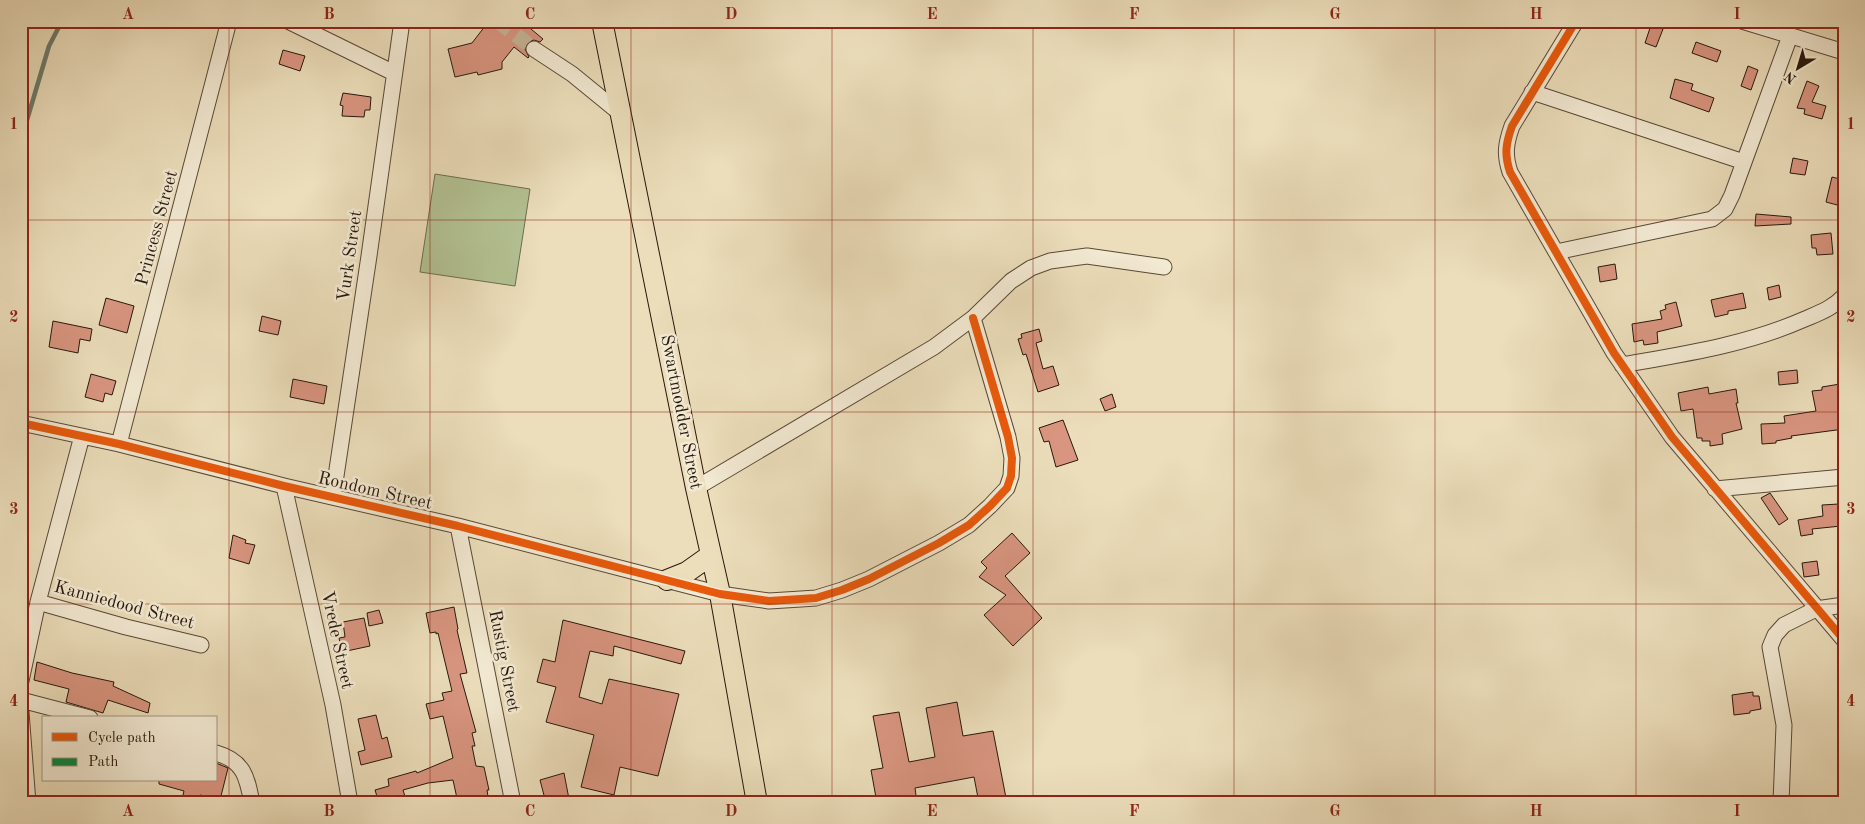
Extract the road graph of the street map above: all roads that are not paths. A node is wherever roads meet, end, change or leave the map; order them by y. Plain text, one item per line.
1 (230, 21) edge
2 (288, 21) edge
3 (402, 21) edge
4 (602, 21) edge
5 (1576, 21) edge
6 (1742, 21) edge
7 (1790, 36) junction
8 (534, 49) tunnel mouth
9 (1844, 52) edge
10 (394, 72) junction
11 (1532, 92) junction
12 (620, 114) junction
13 (1744, 162) junction
14 (1556, 252) junction
15 (1164, 266) dead end
16 (1844, 296) edge
17 (973, 318) junction
18 (1622, 365) junction
19 (21, 423) edge
20 (82, 436) junction
21 (119, 444) junction
22 (1844, 477) edge
23 (284, 486) junction
24 (696, 488) junction
25 (1715, 489) junction
26 (333, 496) junction
27 (458, 526) junction
28 (711, 555) junction
29 (667, 580) junction
30 (720, 594) junction
31 (38, 602) junction
32 (1844, 605) edge
33 (1816, 608) junction
34 (1844, 640) edge
35 (201, 645) dead end
36 (21, 681) edge
37 (21, 700) edge
38 (21, 712) edge
39 (82, 716) edge
40 (218, 754) edge
41 (29, 802) edge
42 (252, 803) edge
43 (350, 803) edge
44 (513, 803) edge
45 (757, 803) edge
46 (1781, 803) edge

1 - 21 street, Princess Street
2 - 10 street
3 - 10 street, Vurk Street
4 - 12 main road, Swartmodder Street
5 - 11 street
6 - 7 street
7 - 9 street
7 - 13 street
8 - 12 street
10 - 26 street, Vurk Street
11 - 13 street
11 - 14 street
12 - 24 main road, Swartmodder Street
13 - 14 street
14 - 18 street
15 - 17 street
16 - 18 street
17 - 24 street
17 - 30 street, Rondom Street
18 - 25 street
19 - 20 street, Rondom Street
20 - 21 street, Rondom Street
20 - 31 street
21 - 23 street, Rondom Street
22 - 25 street
23 - 26 street, Rondom Street
23 - 43 street, Vrede Street
24 - 28 main road, Swartmodder Street
25 - 33 street
26 - 27 street, Rondom Street
27 - 29 street, Rondom Street
27 - 44 street, Rustig Street
28 - 29 main road
28 - 30 main road, Swartmodder Street
29 - 30 street, Rondom Street
30 - 45 main road, Swartmodder Street
31 - 35 street, Kanniedood Street
31 - 36 street
32 - 33 street
33 - 34 street
33 - 46 street
37 - 39 street
38 - 41 street
40 - 42 street

